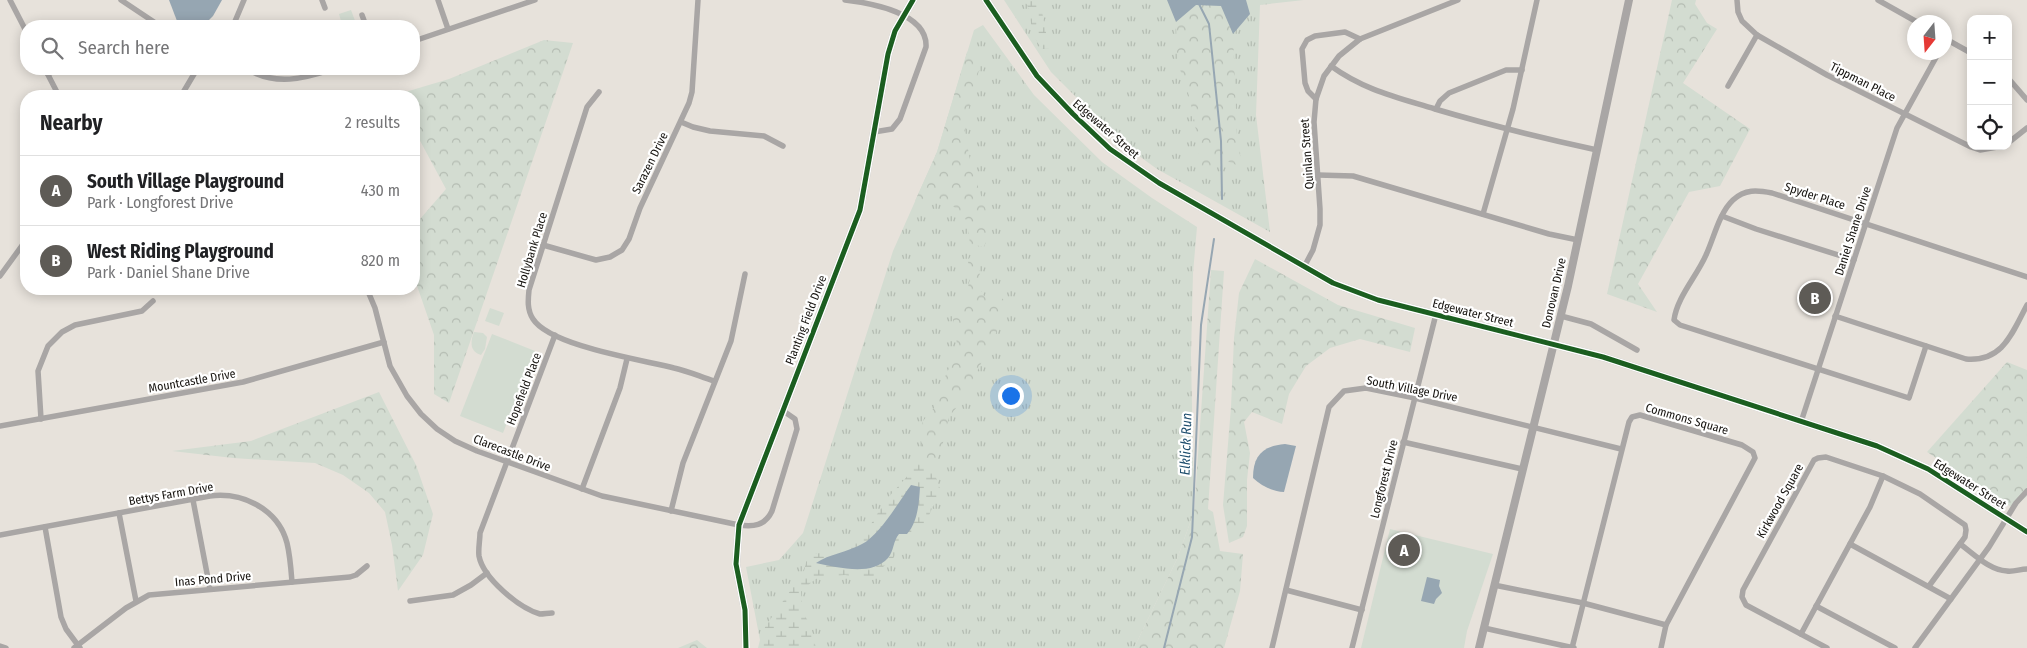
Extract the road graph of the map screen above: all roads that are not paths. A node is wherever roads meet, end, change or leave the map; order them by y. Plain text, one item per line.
1 (10, 0) edge
2 (121, 0) edge
3 (244, 0) edge
4 (322, 0) edge
5 (438, 0) edge
6 (534, 0) edge
7 (698, 0) edge
8 (845, 0) edge
9 (912, 0) edge
10 (986, 0) edge
11 (1458, 0) edge
12 (1536, 0) edge
13 (1629, 0) edge
14 (1737, 0) edge
15 (1878, 0) edge
16 (325, 8) dead end
17 (362, 15) dead end
18 (902, 16) junction
19 (1907, 16) edge
20 (20, 20) edge
21 (151, 20) edge
22 (236, 20) edge
23 (364, 20) edge
24 (448, 29) junction
25 (1757, 35) junction
26 (420, 39) edge
27 (1360, 39) junction
28 (1952, 44) edge
29 (1967, 51) edge
30 (1934, 60) edge
31 (1331, 66) junction
32 (1522, 70) junction
33 (48, 75) edge
34 (193, 75) edge
35 (260, 75) edge
36 (315, 75) edge
37 (2012, 83) edge
38 (1728, 86) dead end
39 (56, 90) edge
40 (185, 90) edge
41 (598, 92) dead end
42 (1316, 99) junction
43 (2027, 100) edge
44 (1436, 109) junction
45 (1904, 114) junction
46 (681, 122) junction
47 (2027, 128) edge
48 (1508, 130) junction
49 (874, 132) junction
50 (2012, 139) edge
51 (1967, 145) edge
52 (783, 146) dead end
53 (1597, 150) junction
54 (1318, 175) junction
55 (1483, 214) junction
56 (1722, 216) junction
57 (1866, 223) junction
58 (1578, 240) junction
59 (543, 245) junction
60 (20, 248) edge
61 (1854, 260) junction
62 (1304, 267) junction
63 (745, 274) dead end
64 (0, 276) edge
65 (2027, 277) edge
66 (370, 295) edge
67 (153, 302) dead end
68 (2027, 305) edge
69 (1436, 314) junction
70 (1561, 316) junction
71 (1835, 316) junction
72 (555, 335) junction
73 (384, 342) junction
74 (1554, 344) junction
75 (1926, 346) junction
76 (1637, 350) dead end
77 (627, 359) junction
78 (1818, 369) junction
79 (714, 381) junction
80 (1415, 398) junction
81 (782, 410) junction
82 (41, 419) junction
83 (1801, 422) junction
84 (0, 426) edge
85 (1533, 427) junction
86 (1404, 442) junction
87 (1621, 448) junction
88 (507, 462) junction
89 (1522, 469) junction
90 (1883, 476) junction
91 (582, 490) junction
92 (2027, 491) edge
93 (193, 500) junction
94 (671, 511) junction
95 (119, 513) junction
96 (2007, 519) junction
97 (739, 525) junction
98 (45, 527) junction
99 (2027, 532) edge
100 (0, 535) edge
101 (1850, 544) junction
102 (1960, 544) junction
103 (1980, 559) junction
104 (366, 566) dead end
105 (2027, 569) edge
106 (487, 574) junction
107 (292, 582) junction
108 (1494, 585) junction
109 (1929, 586) junction
110 (210, 589) junction
111 (1286, 590) junction
112 (1951, 599) junction
113 (136, 601) junction
114 (410, 601) dead end
115 (1583, 603) junction
116 (1816, 606) junction
117 (1362, 610) junction
118 (552, 613) dead end
119 (1666, 624) junction
120 (1484, 628) junction
121 (1801, 634) junction
122 (0, 646) edge
123 (77, 647) edge
124 (6, 648) edge
125 (746, 648) edge
126 (1272, 648) edge
127 (1352, 648) edge
128 (1479, 648) edge
129 (1573, 648) edge
130 (1660, 648) edge
131 (1827, 648) edge
132 (1895, 648) edge
133 (1915, 648) edge

1 - 20 street
2 - 21 street
3 - 22 street
4 - 16 street
5 - 24 street
6 - 24 street
7 - 46 street, Sarazen Drive
8 - 18 street
9 - 18 street, Planting Field Drive
10 - 62 street, Edgewater Street
11 - 27 street, Quinlan Street
12 - 32 street
13 - 53 street, Donovan Drive
14 - 25 street, Tippman Place
15 - 19 street
17 - 23 street
18 - 49 street, Planting Field Drive
18 - 49 street
24 - 26 street
25 - 38 street
25 - 45 street, Tippman Place
27 - 31 street, Quinlan Street
27 - 42 street
28 - 29 street
30 - 45 street, Daniel Shane Drive
31 - 42 street, Quinlan Street
31 - 44 street
32 - 44 street
32 - 48 street
33 - 39 street
34 - 40 street
35 - 36 street
37 - 43 street
41 - 59 street, Hollybank Place
42 - 54 street, Quinlan Street
44 - 48 street
45 - 51 street, Tippman Place
45 - 57 street, Daniel Shane Drive
46 - 52 street
46 - 59 street, Sarazen Drive
47 - 50 street
48 - 53 street
48 - 55 street
49 - 81 street, Planting Field Drive
53 - 58 street, Donovan Drive
54 - 55 street
54 - 62 street, Quinlan Street
55 - 58 street
56 - 57 street, Spyder Place
56 - 61 street
56 - 78 street, Spyder Place
57 - 61 street, Daniel Shane Drive
57 - 65 street, Spyder Place
58 - 70 street, Donovan Drive
59 - 72 street, Hollybank Place
60 - 64 street
61 - 71 street, Daniel Shane Drive
62 - 69 street, Edgewater Street
63 - 79 street
66 - 73 street, Clarecastle Drive
67 - 82 street
68 - 75 street
69 - 74 street, Edgewater Street
69 - 80 street, Longforest Drive
70 - 74 street, Donovan Drive
70 - 76 street
71 - 75 street
71 - 78 street, Daniel Shane Drive
72 - 77 street, Hollybank Place
72 - 88 street, Hopefield Place
73 - 82 street, Mountcastle Drive
73 - 88 street, Clarecastle Drive
74 - 83 street, Edgewater Street
74 - 85 street, Donovan Drive
75 - 78 street
77 - 79 street, Hollybank Place
77 - 91 street
78 - 83 street, Daniel Shane Drive
79 - 94 street
80 - 85 street, South Village Drive
80 - 86 street, Longforest Drive
80 - 111 street, South Village Drive
81 - 97 street, Planting Field Drive
81 - 97 street, Clarecastle Drive
82 - 84 street, Mountcastle Drive
83 - 96 street, Edgewater Street
85 - 87 street, South Village Drive
85 - 89 street, Donovan Drive
86 - 89 street
86 - 117 street, Longforest Drive
87 - 115 street, Commons Square
87 - 119 street, Commons Square
88 - 91 street, Clarecastle Drive
88 - 106 street, Hopefield Place
89 - 108 street, Donovan Drive
90 - 101 street
90 - 102 street, Kirkwood Square
90 - 121 street, Kirkwood Square
91 - 94 street, Clarecastle Drive
92 - 96 street
93 - 95 street, Bettys Farm Drive
93 - 107 street, Bettys Farm Drive
93 - 110 street
94 - 97 street, Clarecastle Drive
95 - 98 street, Bettys Farm Drive
95 - 113 street
96 - 99 street, Edgewater Street
96 - 103 street
97 - 125 street, Planting Field Drive
98 - 100 street, Bettys Farm Drive
98 - 123 street
101 - 109 street
101 - 116 street
102 - 103 street
102 - 109 street
103 - 105 street
103 - 112 street
104 - 107 street, Inas Pond Drive
106 - 114 street
106 - 118 street
107 - 110 street, Inas Pond Drive
108 - 115 street
108 - 120 street, Donovan Drive
109 - 112 street
110 - 113 street, Inas Pond Drive
111 - 117 street
111 - 126 street, South Village Drive
112 - 133 street
113 - 123 street, Inas Pond Drive
115 - 119 street
115 - 129 street, Commons Square
116 - 121 street
116 - 132 street
117 - 127 street, Longforest Drive
119 - 130 street, Commons Square
120 - 128 street, Donovan Drive
120 - 129 street
121 - 131 street, Kirkwood Square
122 - 124 street

